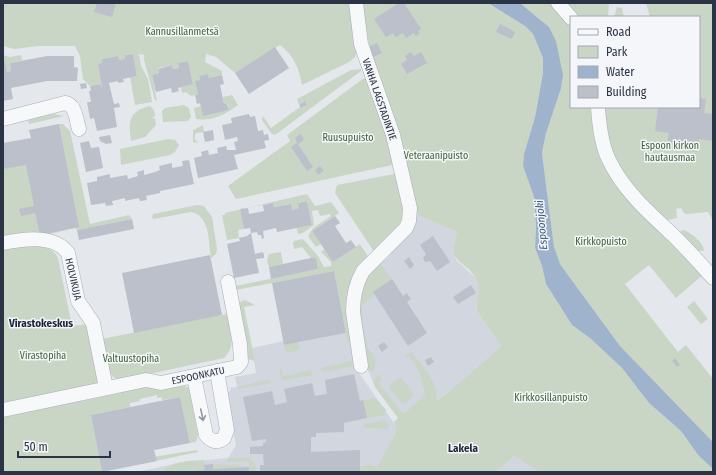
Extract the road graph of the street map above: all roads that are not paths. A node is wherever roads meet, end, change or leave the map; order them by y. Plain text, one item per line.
1 (356, 3) edge
2 (558, 3) edge
3 (570, 17) edge
4 (598, 108) edge
5 (3, 119) edge
6 (79, 128) dead end
7 (3, 243) edge
8 (713, 278) edge
9 (228, 282) dead end
10 (361, 366) dead end
11 (218, 371) junction
12 (194, 377) junction
13 (106, 388) junction
14 (3, 410) edge

1 - 10 street, VANHA LAGSTADINTIE
2 - 3 street
4 - 8 street
5 - 6 street
7 - 13 street, HOLVIKUJA
9 - 11 street, ESPOONKATU
11 - 12 street, ESPOONKATU
12 -> 11 street
12 - 13 street, ESPOONKATU
13 - 14 street, ESPOONKATU

